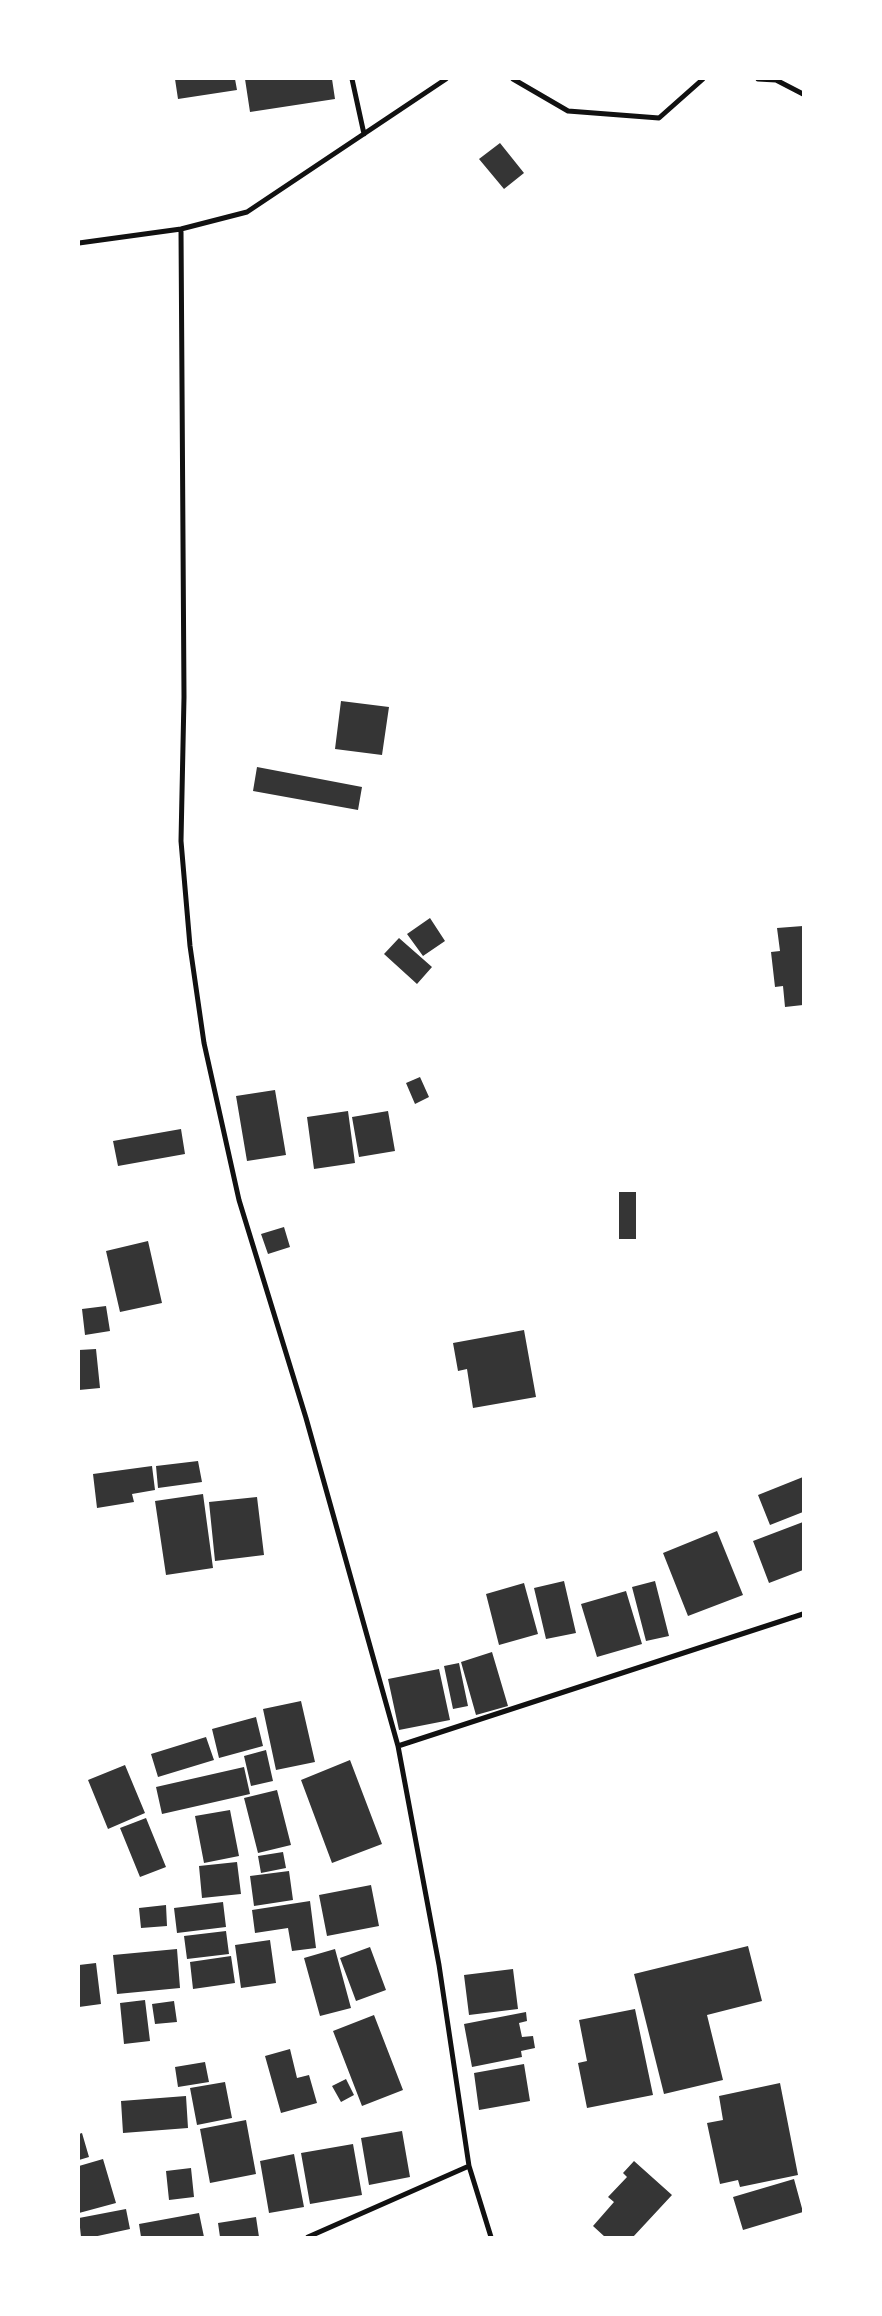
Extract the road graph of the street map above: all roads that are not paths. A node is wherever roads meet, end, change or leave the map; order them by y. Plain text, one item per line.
1 (352, 79) edge
2 (446, 79) edge
3 (513, 79) edge
4 (703, 79) edge
5 (758, 79) edge
6 (803, 94) edge
7 (364, 134) junction
8 (181, 229) junction
9 (79, 243) edge
10 (803, 1614) edge
11 (398, 1746) junction
12 (469, 2166) junction
13 (308, 2237) edge
14 (491, 2237) edge

1 - 7 street
2 - 7 street
3 - 4 street
5 - 6 street
7 - 8 street
8 - 9 street
8 - 11 street
10 - 11 street
11 - 12 street
12 - 13 street
12 - 14 street

